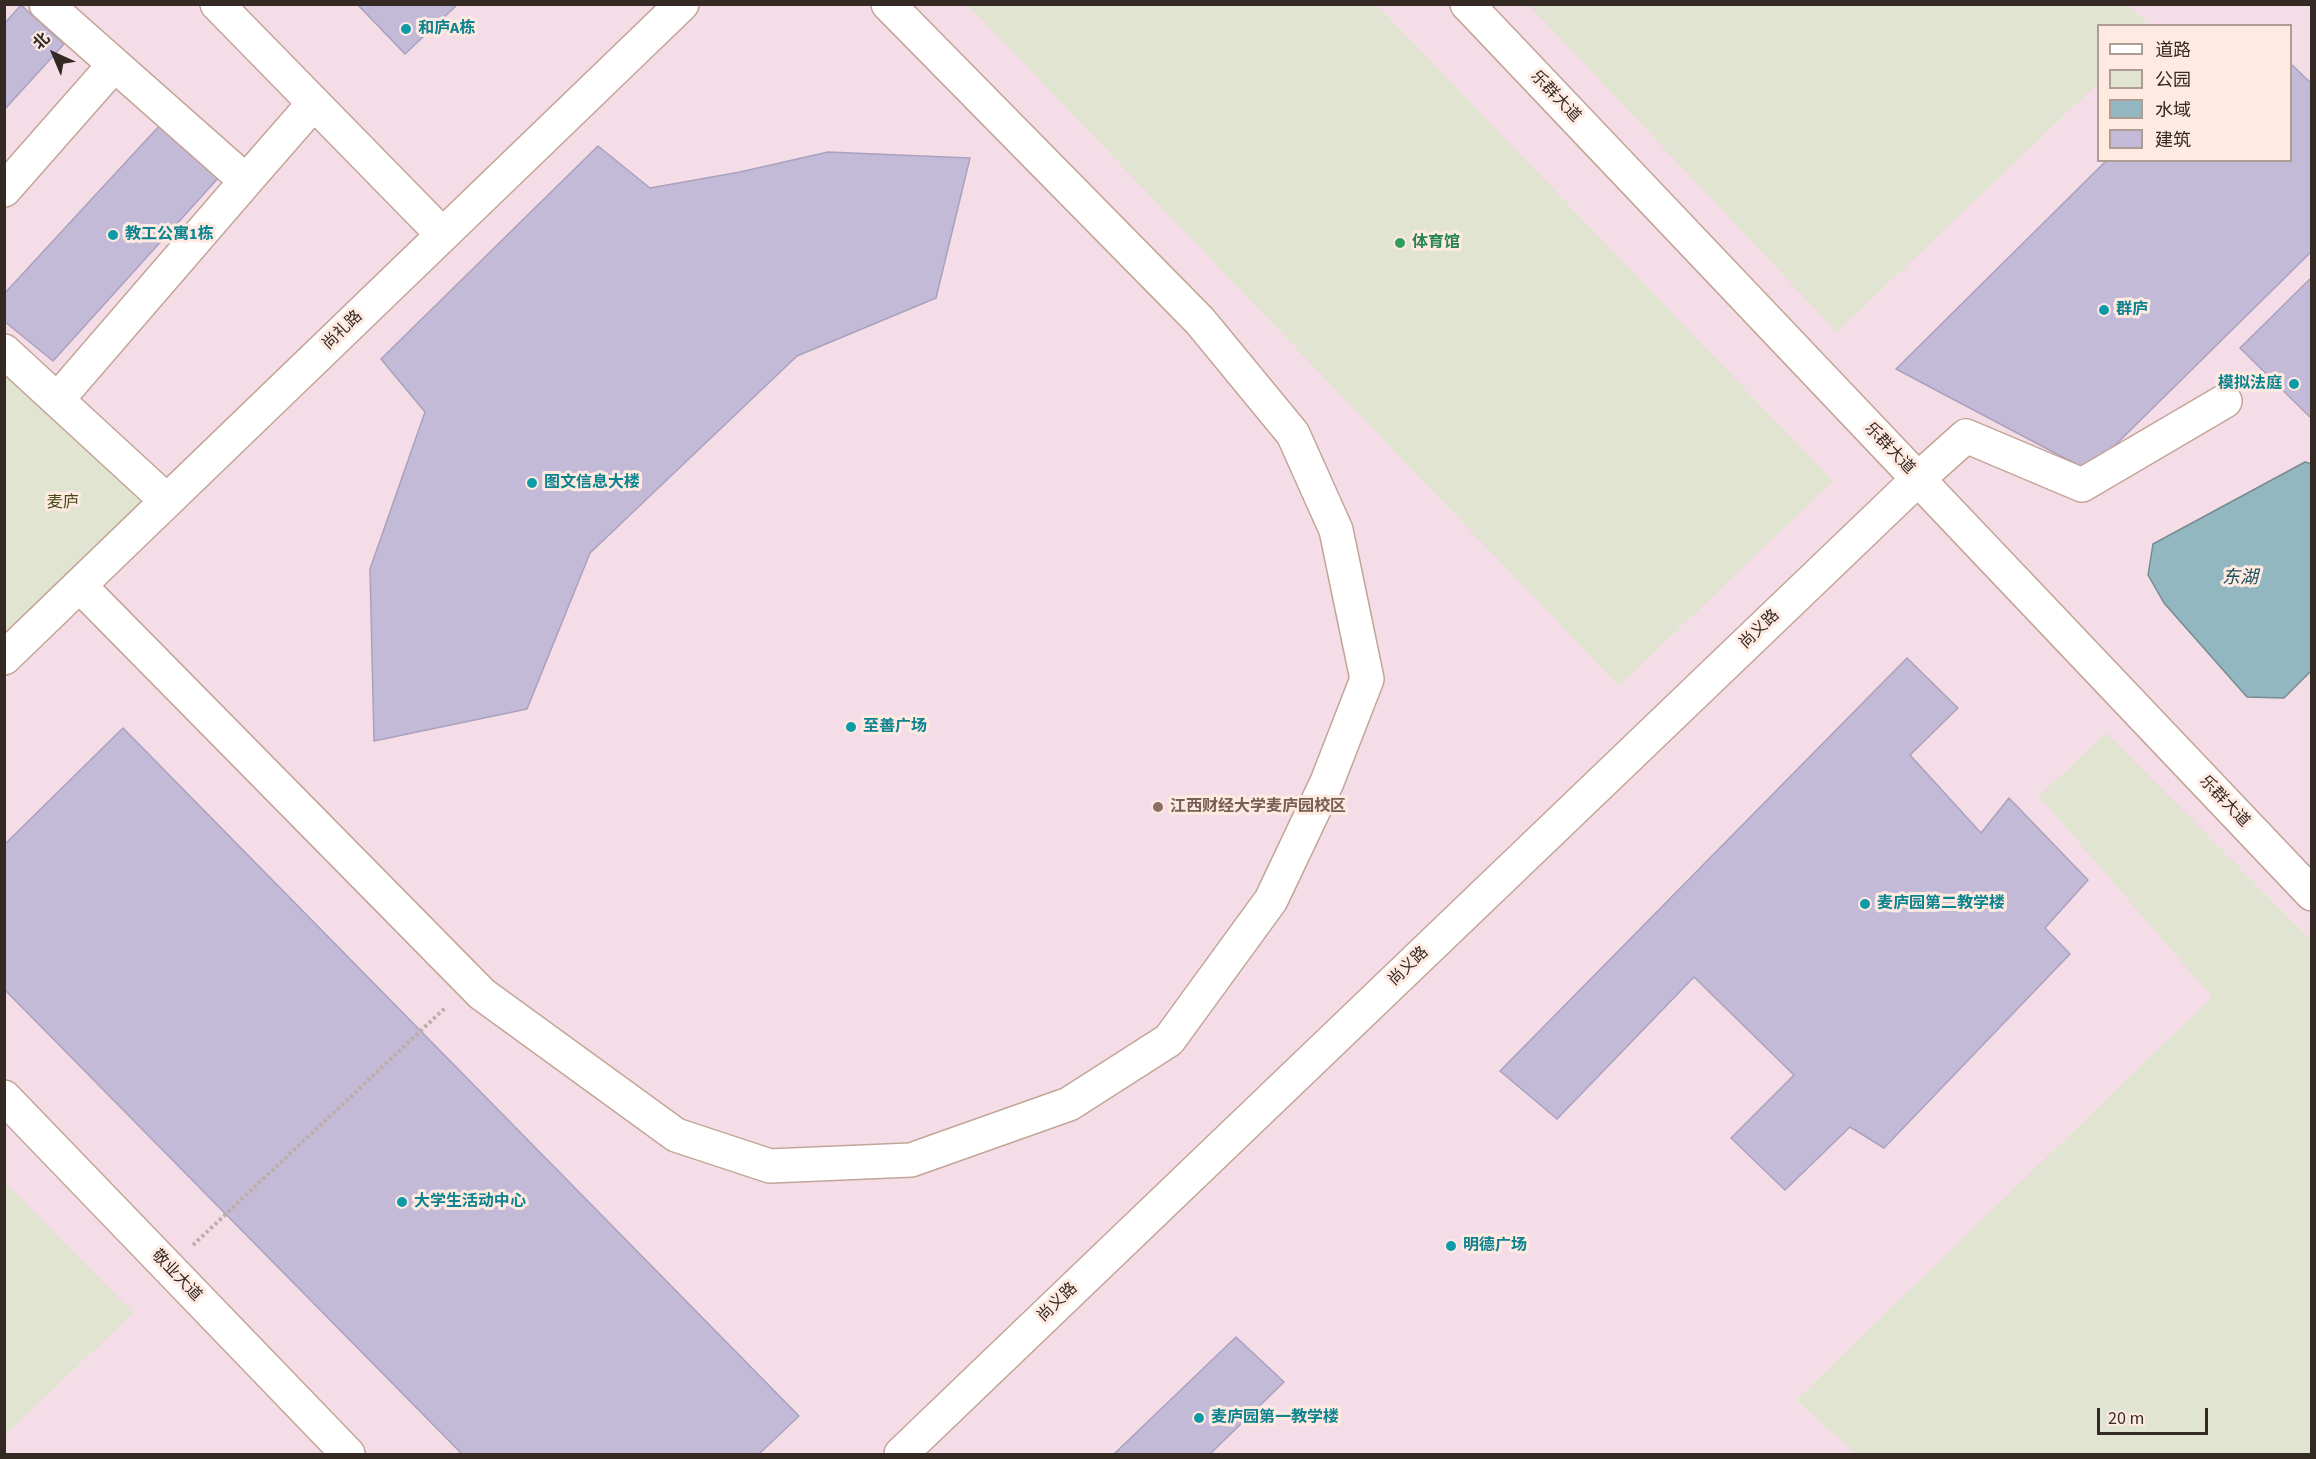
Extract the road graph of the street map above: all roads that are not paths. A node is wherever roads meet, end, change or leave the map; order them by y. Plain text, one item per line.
1 (46, 4) edge
2 (217, 4) edge
3 (682, 4) edge
4 (888, 4) edge
5 (1467, 4) edge
6 (114, 64) junction
7 (314, 103) junction
8 (246, 181) junction
9 (4, 190) edge
10 (443, 235) junction
11 (4, 351) edge
12 (57, 400) junction
13 (2225, 401) dead end
14 (1918, 479) junction
15 (167, 501) junction
16 (80, 586) junction
17 (4, 658) edge
18 (2312, 894) edge
19 (4, 1097) edge
20 (348, 1455) edge
21 (900, 1455) edge

1 - 6 street
2 - 7 street
3 - 10 street, 尚礼路
4 - 16 street
5 - 14 street, 乐群大道
6 - 8 street
6 - 9 street
7 - 8 street
7 - 10 street
8 - 12 street
10 - 15 street, 尚礼路
11 - 12 street
12 - 15 street
13 - 14 street, 尚义路
14 - 18 street, 乐群大道
14 - 21 street, 尚义路
15 - 16 street, 尚礼路
16 - 17 street, 尚礼路
19 - 20 street, 敬业大道

